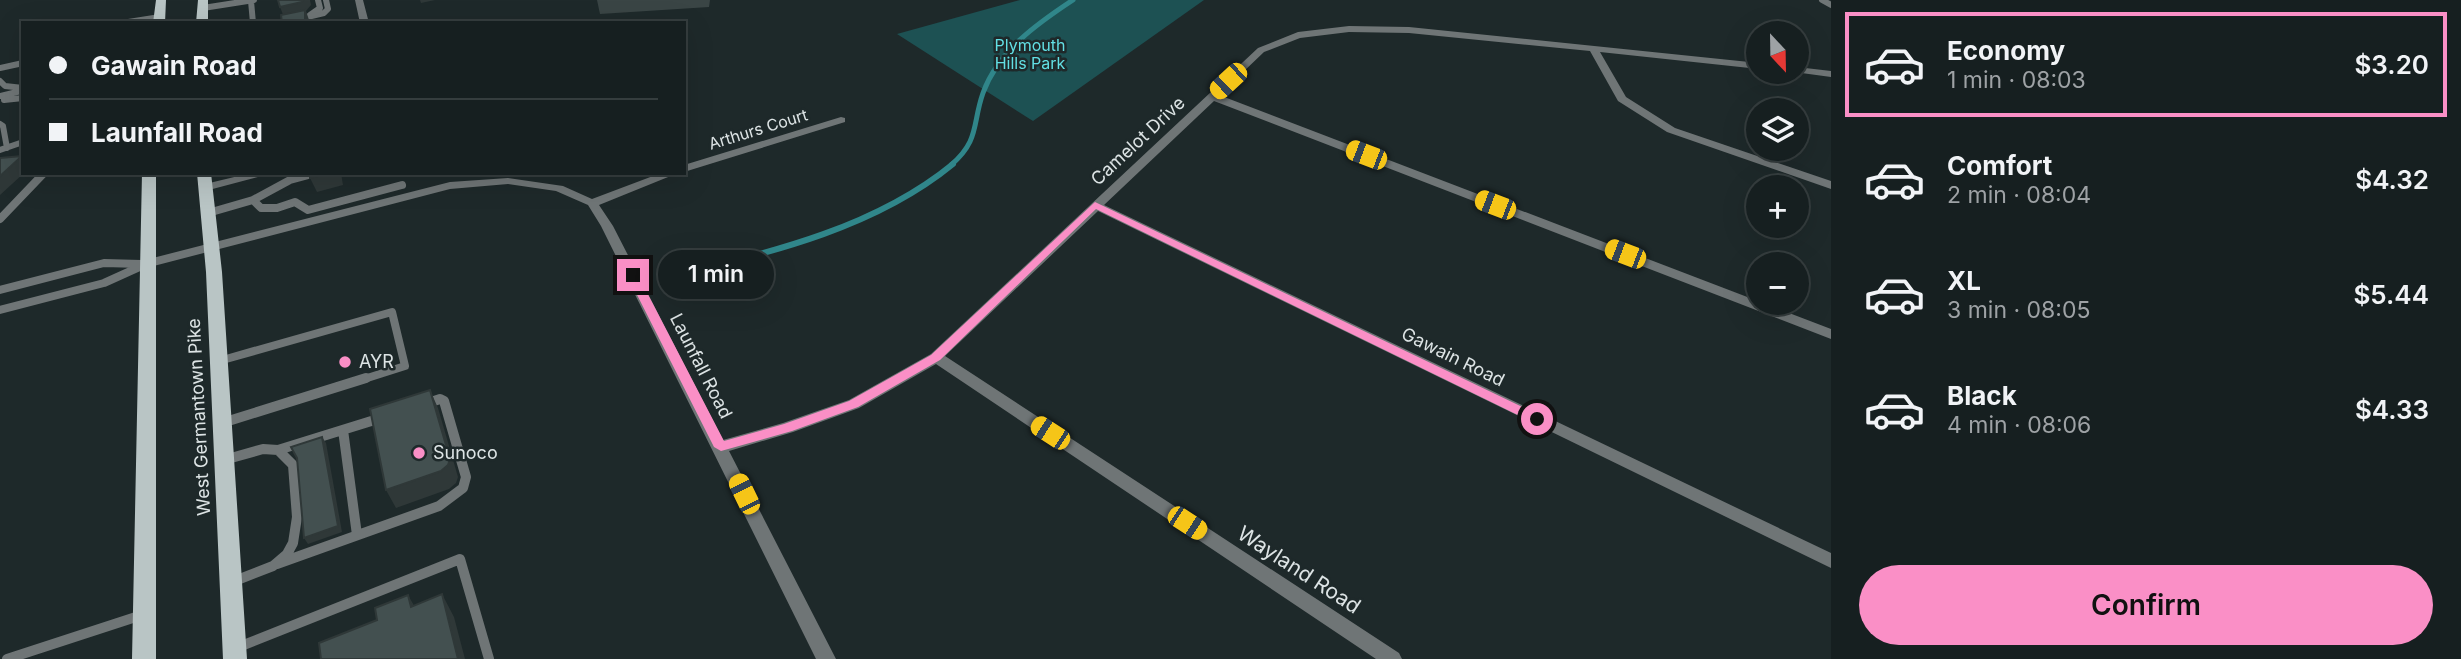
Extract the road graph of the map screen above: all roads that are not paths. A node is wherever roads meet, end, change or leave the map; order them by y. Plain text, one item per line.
1 (161, 0) edge
2 (253, 0) edge
3 (318, 0) edge
4 (326, 0) edge
5 (359, 0) edge
6 (1822, 0) edge
7 (203, 4) edge
8 (1831, 5) edge
9 (159, 20) edge
10 (253, 21) edge
11 (282, 21) edge
12 (290, 21) edge
13 (364, 21) edge
14 (1593, 50) junction
15 (21, 63) edge
16 (1746, 65) edge
17 (0, 68) edge
18 (1810, 72) edge
19 (1831, 74) edge
20 (0, 81) edge
21 (21, 89) edge
22 (21, 90) edge
23 (1211, 96) junction
24 (21, 98) edge
25 (0, 99) edge
26 (841, 120) dead end
27 (0, 124) edge
28 (21, 143) edge
29 (3, 149) edge
30 (686, 168) edge
31 (42, 175) edge
32 (149, 175) edge
33 (249, 175) edge
34 (309, 175) edge
35 (400, 175) edge
36 (667, 175) edge
37 (204, 180) edge
38 (1831, 185) edge
39 (404, 191) junction
40 (253, 200) junction
41 (592, 203) junction
42 (1095, 205) junction
43 (208, 214) junction
44 (308, 216) junction
45 (0, 219) edge
46 (212, 248) junction
47 (146, 264) junction
48 (0, 290) edge
49 (0, 310) edge
50 (1831, 334) edge
51 (936, 357) junction
52 (219, 361) junction
53 (415, 407) edge
54 (389, 415) edge
55 (222, 422) junction
56 (343, 430) junction
57 (721, 447) junction
58 (278, 450) junction
59 (224, 460) junction
60 (357, 535) junction
61 (1831, 561) edge
62 (277, 564) junction
63 (230, 582) junction
64 (144, 615) junction
65 (234, 654) edge
66 (7, 659) edge
67 (144, 659) edge
68 (489, 659) edge
69 (826, 659) edge
70 (1392, 659) edge

1 - 9 main road
2 - 7 lane
2 - 10 lane
3 - 11 lane
4 - 12 lane
5 - 13 street
6 - 8 lane
14 - 16 street, Camelot Drive
14 - 23 street, Camelot Drive
14 - 38 street
15 - 17 lane
18 - 19 street
20 - 21 lane
22 - 25 lane
23 - 42 street, Camelot Drive
23 - 50 street
24 - 25 lane
26 - 30 street, Arthurs Court
27 - 29 lane
28 - 29 lane
31 - 45 lane
32 - 47 main road
33 - 37 street
34 - 40 lane
35 - 39 lane
36 - 41 street
37 - 43 main road, West Germantown Pike
39 - 41 street
39 - 44 street
40 - 43 lane
40 - 44 lane
41 - 57 street, Launfall Road
42 - 51 street, Camelot Drive
42 - 61 street, Gawain Road
43 - 46 main road, West Germantown Pike
44 - 46 street
46 - 47 street
46 - 52 main road, West Germantown Pike
47 - 48 lane
47 - 49 lane
47 - 64 main road
51 - 57 street, Camelot Drive
51 - 70 street, Wayland Road
52 - 55 main road, West Germantown Pike
52 - 55 lane
53 - 60 lane
54 - 56 lane
55 - 59 main road, West Germantown Pike
56 - 58 lane
56 - 60 lane
57 - 69 street, Launfall Road
58 - 59 lane
58 - 62 lane
59 - 63 main road, West Germantown Pike
60 - 62 lane
62 - 63 lane
63 - 65 main road, West Germantown Pike
64 - 66 lane
64 - 67 main road
65 - 68 lane

